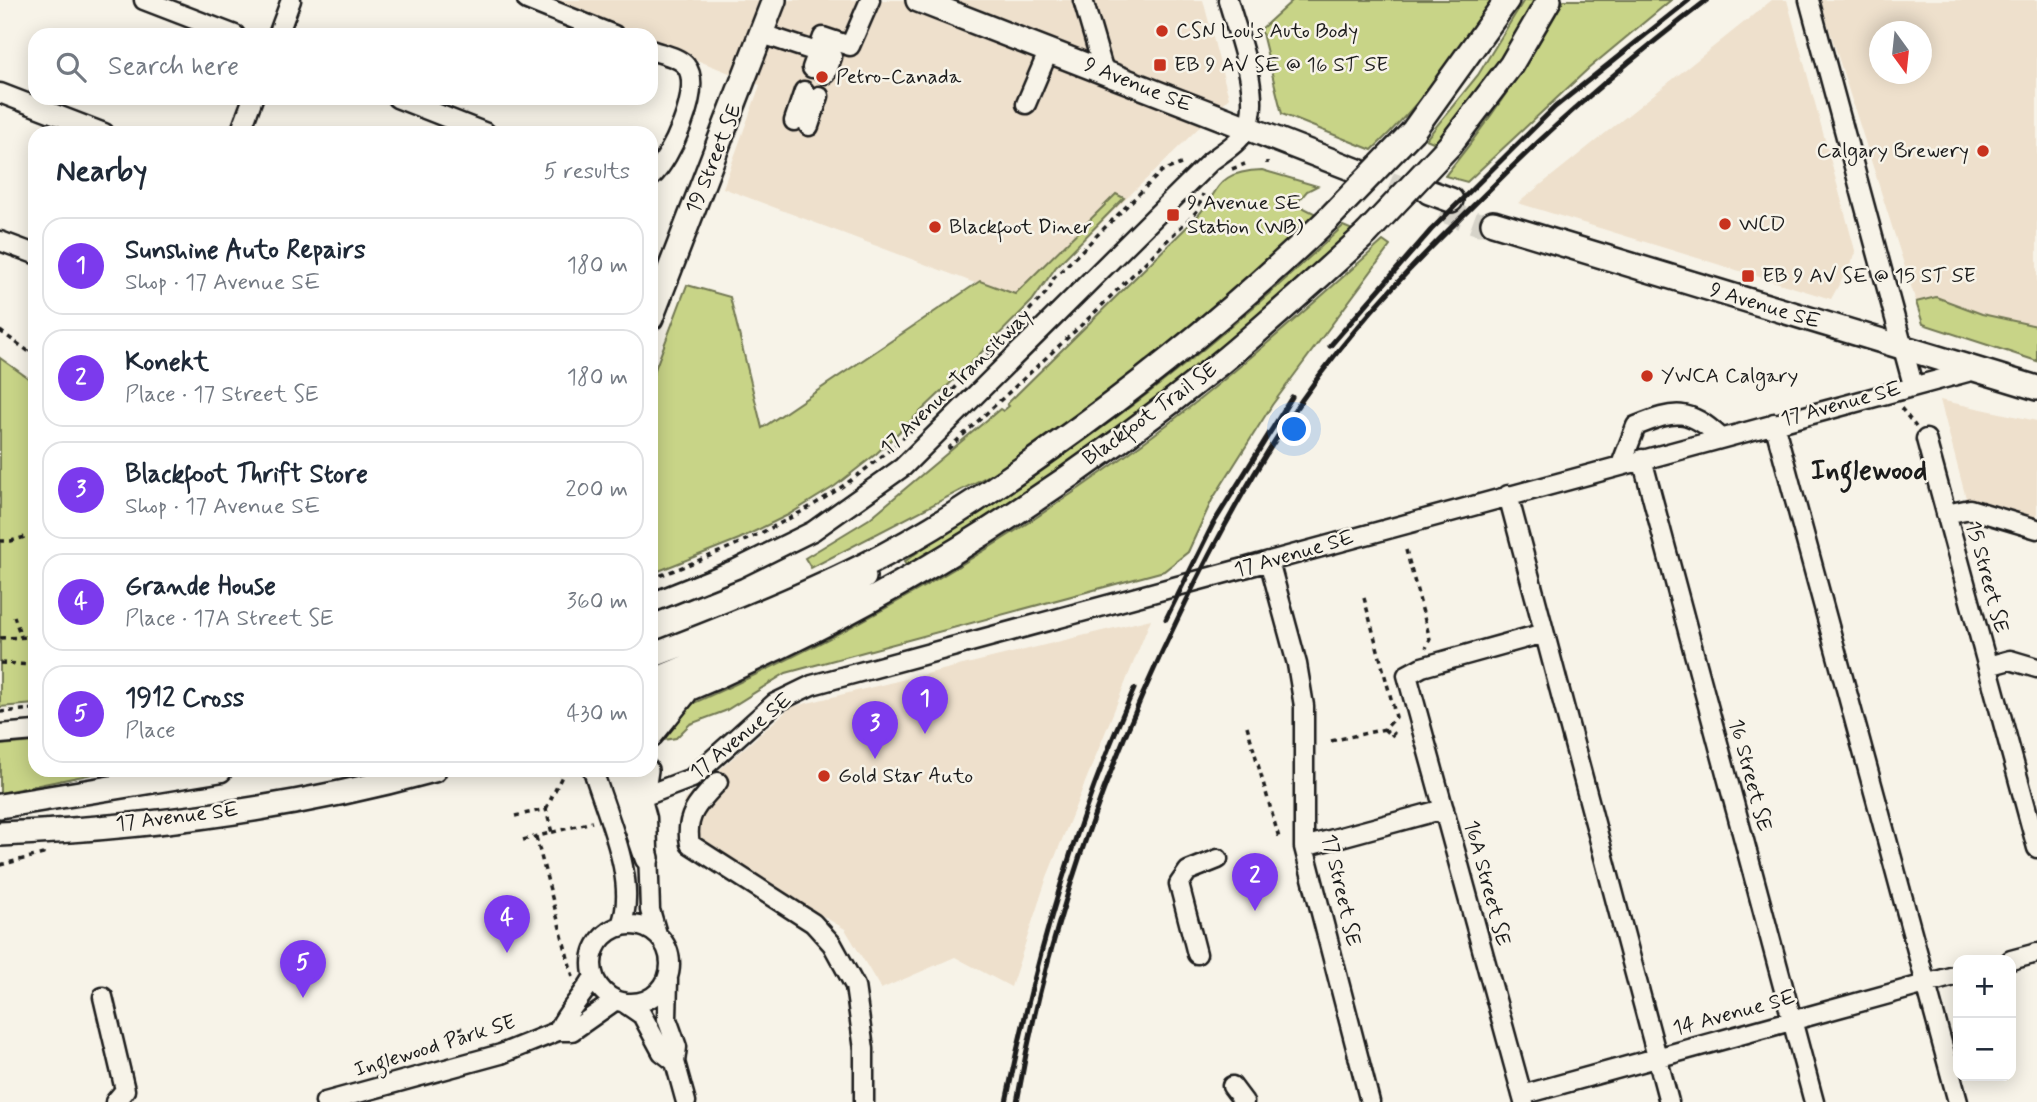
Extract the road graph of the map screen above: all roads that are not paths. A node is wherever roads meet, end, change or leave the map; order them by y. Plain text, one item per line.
1 (144, 0) edge
2 (291, 0) edge
3 (527, 0) edge
4 (774, 0) edge
5 (870, 0) edge
6 (918, 0) edge
7 (1083, 0) edge
8 (1228, 0) edge
9 (1507, 0) edge
10 (1549, 0) edge
11 (1809, 0) edge
12 (217, 28) edge
13 (281, 28) edge
14 (597, 28) edge
15 (762, 34) junction
16 (1049, 50) junction
17 (658, 53) edge
18 (1104, 72) junction
19 (0, 93) edge
20 (811, 94) dead end
21 (28, 104) edge
22 (1026, 104) dead end
23 (31, 105) edge
24 (250, 105) edge
25 (415, 105) edge
26 (801, 123) dead end
27 (86, 126) edge
28 (243, 126) edge
29 (468, 126) edge
30 (1247, 129) junction
31 (658, 166) edge
32 (1358, 172) tunnel mouth
33 (1493, 223) tunnel mouth
34 (0, 240) edge
35 (28, 251) edge
36 (658, 300) edge
37 (1903, 349) junction
38 (1975, 370) junction
39 (1913, 384) junction
40 (2037, 388) edge
41 (1774, 423) junction
42 (1720, 437) junction
43 (1926, 439) dead end
44 (1642, 459) junction
45 (1621, 465) junction
46 (1508, 495) junction
47 (1947, 514) junction
48 (940, 522) junction
49 (2037, 529) edge
50 (1269, 561) junction
51 (658, 600) edge
52 (1544, 633) junction
53 (658, 653) edge
54 (1988, 666) junction
55 (2037, 668) edge
56 (658, 679) edge
57 (687, 691) junction
58 (658, 701) edge
59 (658, 726) edge
60 (28, 732) edge
61 (0, 734) edge
62 (177, 777) edge
63 (406, 777) edge
64 (595, 777) edge
65 (619, 777) edge
66 (636, 777) edge
67 (645, 777) edge
68 (718, 782) dead end
69 (642, 797) junction
70 (0, 806) edge
71 (1444, 809) junction
72 (0, 834) edge
73 (1304, 847) junction
74 (2037, 848) edge
75 (647, 858) junction
76 (1217, 859) dead end
77 (620, 927) junction
78 (657, 934) junction
79 (2037, 953) edge
80 (1197, 954) dead end
81 (2016, 959) edge
82 (594, 976) junction
83 (668, 976) junction
84 (1953, 976) edge
85 (1925, 984) junction
86 (103, 997) dead end
87 (620, 1001) junction
88 (1792, 1021) junction
89 (558, 1031) junction
90 (1657, 1058) junction
91 (675, 1062) junction
92 (1232, 1086) dead end
93 (378, 1095) edge
94 (1523, 1099) edge
95 (115, 1102) edge
96 (325, 1102) edge
97 (686, 1102) edge
98 (864, 1102) edge
99 (1244, 1102) edge
100 (1370, 1102) edge
101 (1669, 1102) edge
102 (1814, 1102) edge
103 (1958, 1102) edge

1 - 12 street
2 - 13 street
3 - 14 street
4 - 15 main road, 19 Street SE
5 - 15 street
6 - 16 main road, 9 Avenue SE
7 - 18 street
8 - 30 street
9 - 48 main road, Blackfoot Trail SE, bridge
10 - 57 main road, Blackfoot Trail SE, bridge
11 - 37 street
15 - 36 main road, 19 Street SE
16 - 18 main road, 9 Avenue SE
16 - 22 street
17 - 31 street
18 - 30 main road, 9 Avenue SE
19 - 21 street
20 - 26 street
23 - 27 street
24 - 28 street
25 - 29 street
30 - 32 main road, 9 Avenue SE
30 - 51 street, 17 Avenue Transitway
33 - 37 main road, 9 Avenue SE
34 - 35 street
37 - 38 main road, 9 Avenue SE
37 - 39 street
38 - 39 street, 17 Avenue SE
38 - 40 main road, 9 Avenue SE
39 - 41 street, 17 Avenue SE
41 - 42 street, 17 Avenue SE
41 - 85 street
42 - 44 street, 17 Avenue SE
42 - 45 street
43 - 47 street, 15 Street SE
44 - 45 street, 17 Avenue SE
44 - 88 street, 16 Street SE
45 - 46 street, 17 Avenue SE
46 - 50 street, 17 Avenue SE
46 - 52 street
47 - 49 street
47 - 54 street, 15 Street SE
48 - 53 main road, Blackfoot Trail SE
48 - 56 main road
50 - 69 street, 17 Avenue SE
50 - 73 street, 17 Street SE
52 - 71 street, 16A Street SE
52 - 90 street
54 - 55 street
54 - 74 street, 15 Street SE
57 - 58 main road, Blackfoot Trail SE
57 - 59 main road
60 - 61 street
62 - 70 main road, 17 Avenue SE
63 - 72 main road, 17 Avenue SE
64 - 77 street
65 - 75 main road
66 - 69 street
67 - 69 main road
68 - 98 street
69 - 75 street
71 - 73 street
71 - 94 street, 16A Street SE
73 - 100 street, 17 Street SE
75 - 78 street
76 - 80 street
77 - 78 street
77 - 82 street
78 - 83 street
79 - 81 street
82 - 87 street
82 - 89 street
83 - 87 street
83 - 91 street
84 - 85 street, 14 Avenue SE
85 - 88 street, 14 Avenue SE
85 - 103 street
86 - 95 street
87 - 89 street, Inglewood Park SE
87 - 91 street
88 - 90 street, 14 Avenue SE
88 - 102 street, 16 Street SE
89 - 93 street, Inglewood Park SE
90 - 94 street, 14 Avenue SE
90 - 101 street
91 - 97 street
92 - 99 street
93 - 96 street, Inglewood Park SE

